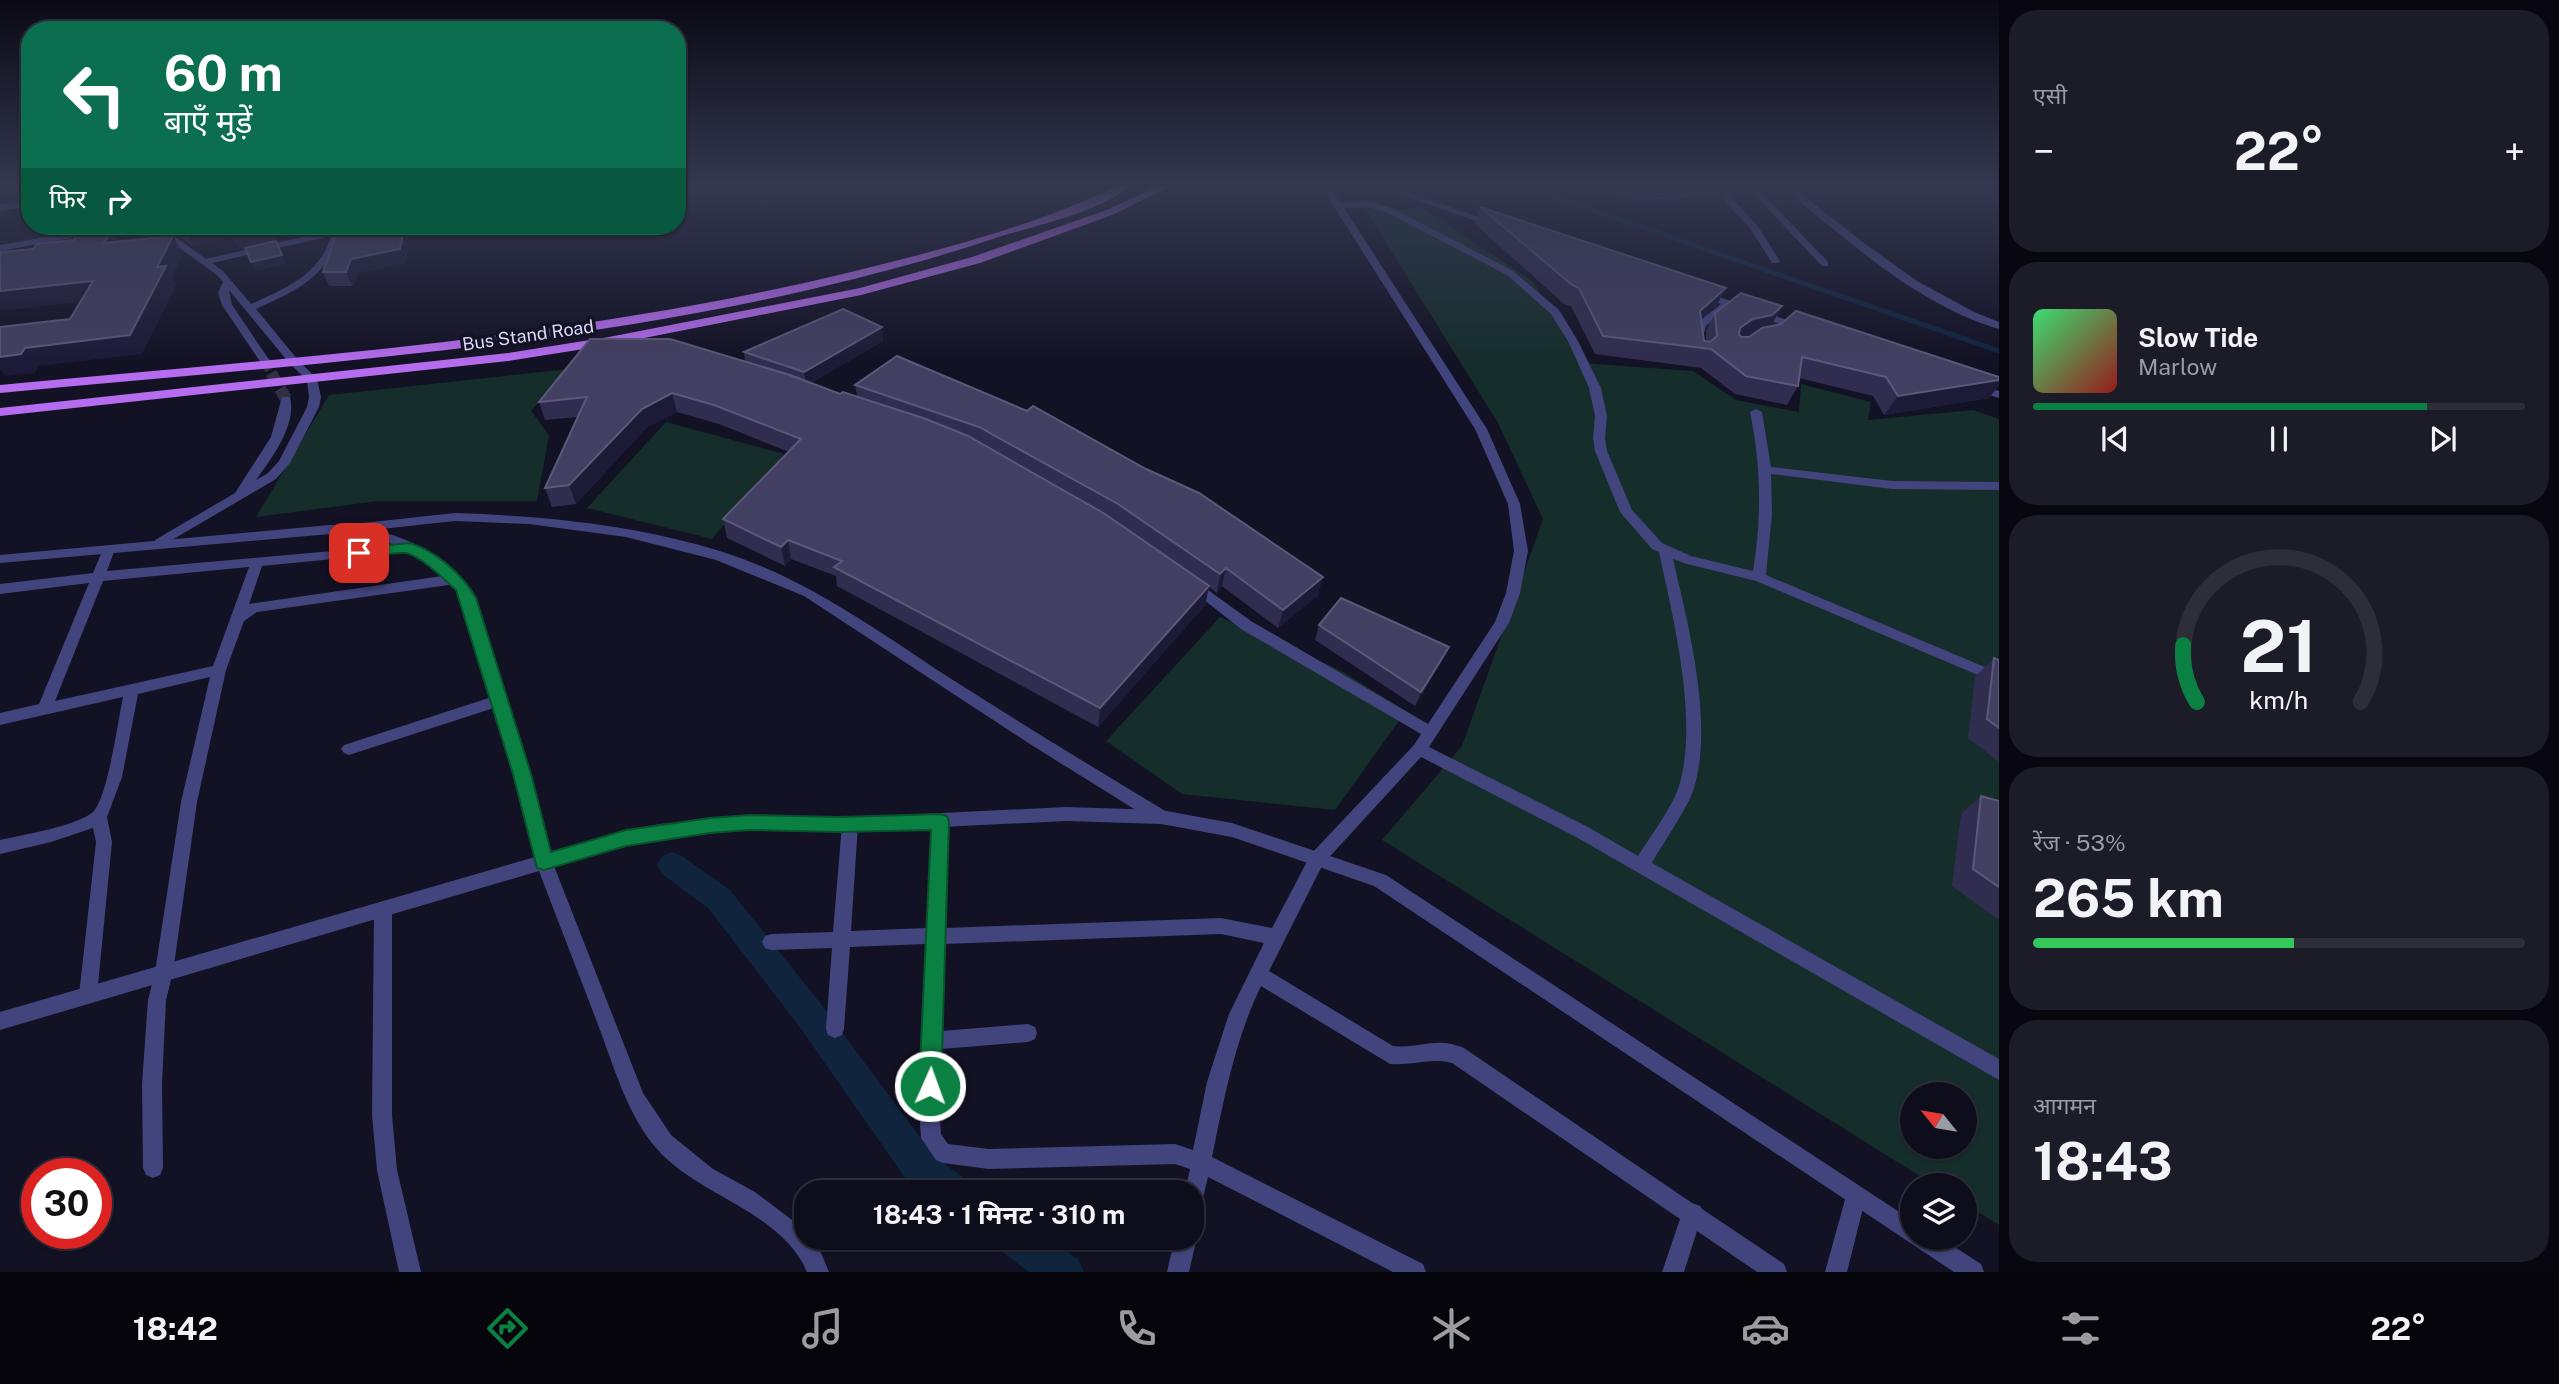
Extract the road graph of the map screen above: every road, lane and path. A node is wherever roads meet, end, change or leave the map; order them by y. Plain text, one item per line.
1 (181, 245) edge
2 (272, 245) edge
3 (331, 245) edge
4 (965, 245) edge
5 (1016, 245) edge
6 (1363, 245) edge
7 (1457, 245) edge
8 (1765, 245) edge
9 (1807, 245) edge
10 (1863, 245) edge
11 (1775, 261) dead end
12 (205, 262) junction
13 (1825, 264) dead end
14 (227, 283) junction
15 (1690, 290) edge
16 (1728, 304) junction
17 (250, 308) junction
18 (1784, 322) junction
19 (1999, 326) edge
20 (1809, 331) edge
21 (1773, 333) edge
22 (636, 336) junction
23 (662, 344) edge
24 (1699, 355) edge
25 (265, 361) tunnel mouth
26 (294, 362) junction
27 (312, 379) junction
28 (1961, 383) edge
29 (0, 389) edge
30 (1999, 395) edge
31 (286, 399) tunnel mouth
32 (0, 412) edge
33 (1756, 412) dead end
34 (1766, 470) junction
35 (1999, 486) edge
36 (238, 497) junction
37 (344, 529) junction
38 (160, 543) junction
39 (410, 548) junction
40 (109, 549) junction
41 (1665, 551) junction
42 (0, 559) edge
43 (257, 562) junction
44 (97, 577) junction
45 (1759, 577) junction
46 (456, 579) junction
47 (1184, 579) edge
48 (0, 589) edge
49 (238, 618) junction
50 (219, 670) junction
51 (1999, 679) edge
52 (132, 688) junction
53 (498, 701) junction
54 (45, 708) junction
55 (0, 719) edge
56 (1429, 732) junction
57 (349, 749) dead end
58 (1419, 749) junction
59 (99, 817) junction
60 (1161, 817) junction
61 (940, 822) junction
62 (850, 824) junction
63 (0, 847) edge
64 (1317, 859) junction
65 (544, 862) junction
66 (1641, 866) junction
67 (383, 910) junction
68 (935, 936) junction
69 (1276, 937) junction
70 (843, 939) junction
71 (771, 942) dead end
72 (164, 972) junction
73 (1258, 974) junction
74 (88, 995) junction
75 (0, 1021) edge
76 (835, 1029) dead end
77 (1028, 1033) dead end
78 (932, 1041) junction
79 (1999, 1070) edge
80 (1201, 1162) junction
81 (153, 1168) dead end
82 (1197, 1180) edge
83 (1856, 1196) junction
84 (1693, 1213) junction
85 (1900, 1225) edge
86 (1182, 1250) edge
87 (1940, 1250) edge
88 (410, 1272) edge
89 (818, 1272) edge
90 (1178, 1272) edge
91 (1416, 1272) edge
92 (1673, 1272) edge
93 (1776, 1272) edge
94 (1836, 1272) edge
95 (1973, 1272) edge

1 - 12 street
2 - 12 street
3 - 17 street
4 - 26 main road, Bus Stand Road
5 - 22 main road, Bus Stand Road
6 - 56 street
7 - 41 street
8 - 11 street
9 - 13 street
10 - 19 street
12 - 14 street
14 - 17 street
14 - 25 street
15 - 16 street
16 - 18 street
16 - 24 street
17 - 26 street
18 - 20 street
18 - 21 street
22 - 23 street
22 - 27 main road, Bus Stand Road
26 - 27 street
26 - 29 main road, Bus Stand Road
27 - 32 main road, Bus Stand Road
27 - 36 street
28 - 30 street
31 - 36 street
33 - 34 street
34 - 35 street
34 - 45 street
36 - 38 street
37 - 38 street
37 - 39 street
37 - 60 street
38 - 40 street
39 - 43 street
39 - 46 street
40 - 42 street
40 - 44 street
41 - 45 street
41 - 66 street
43 - 44 street
43 - 49 street
44 - 48 street
44 - 54 street
45 - 51 street
46 - 49 street
46 - 53 street
47 - 56 street
49 - 50 street
50 - 52 street
50 - 72 street
52 - 54 street
52 - 59 street
53 - 57 street
53 - 65 street
54 - 55 street
56 - 58 street
58 - 64 street
58 - 66 street
59 - 63 street
59 - 74 street
60 - 61 street
60 - 64 street
61 - 62 street
61 - 68 street
62 - 65 street
62 - 70 street
64 - 69 street
64 - 83 street
65 - 67 street
65 - 89 street
66 - 79 street
67 - 72 street
67 - 88 street
68 - 69 street
68 - 70 street
68 - 78 street
69 - 73 street
70 - 71 street
70 - 76 street
72 - 74 street
72 - 81 street
73 - 80 street
73 - 84 street
74 - 75 street
77 - 78 street
78 - 80 street
80 - 82 street
80 - 91 street
83 - 85 street
83 - 94 street
84 - 92 street
84 - 93 street
86 - 90 street
87 - 95 street

